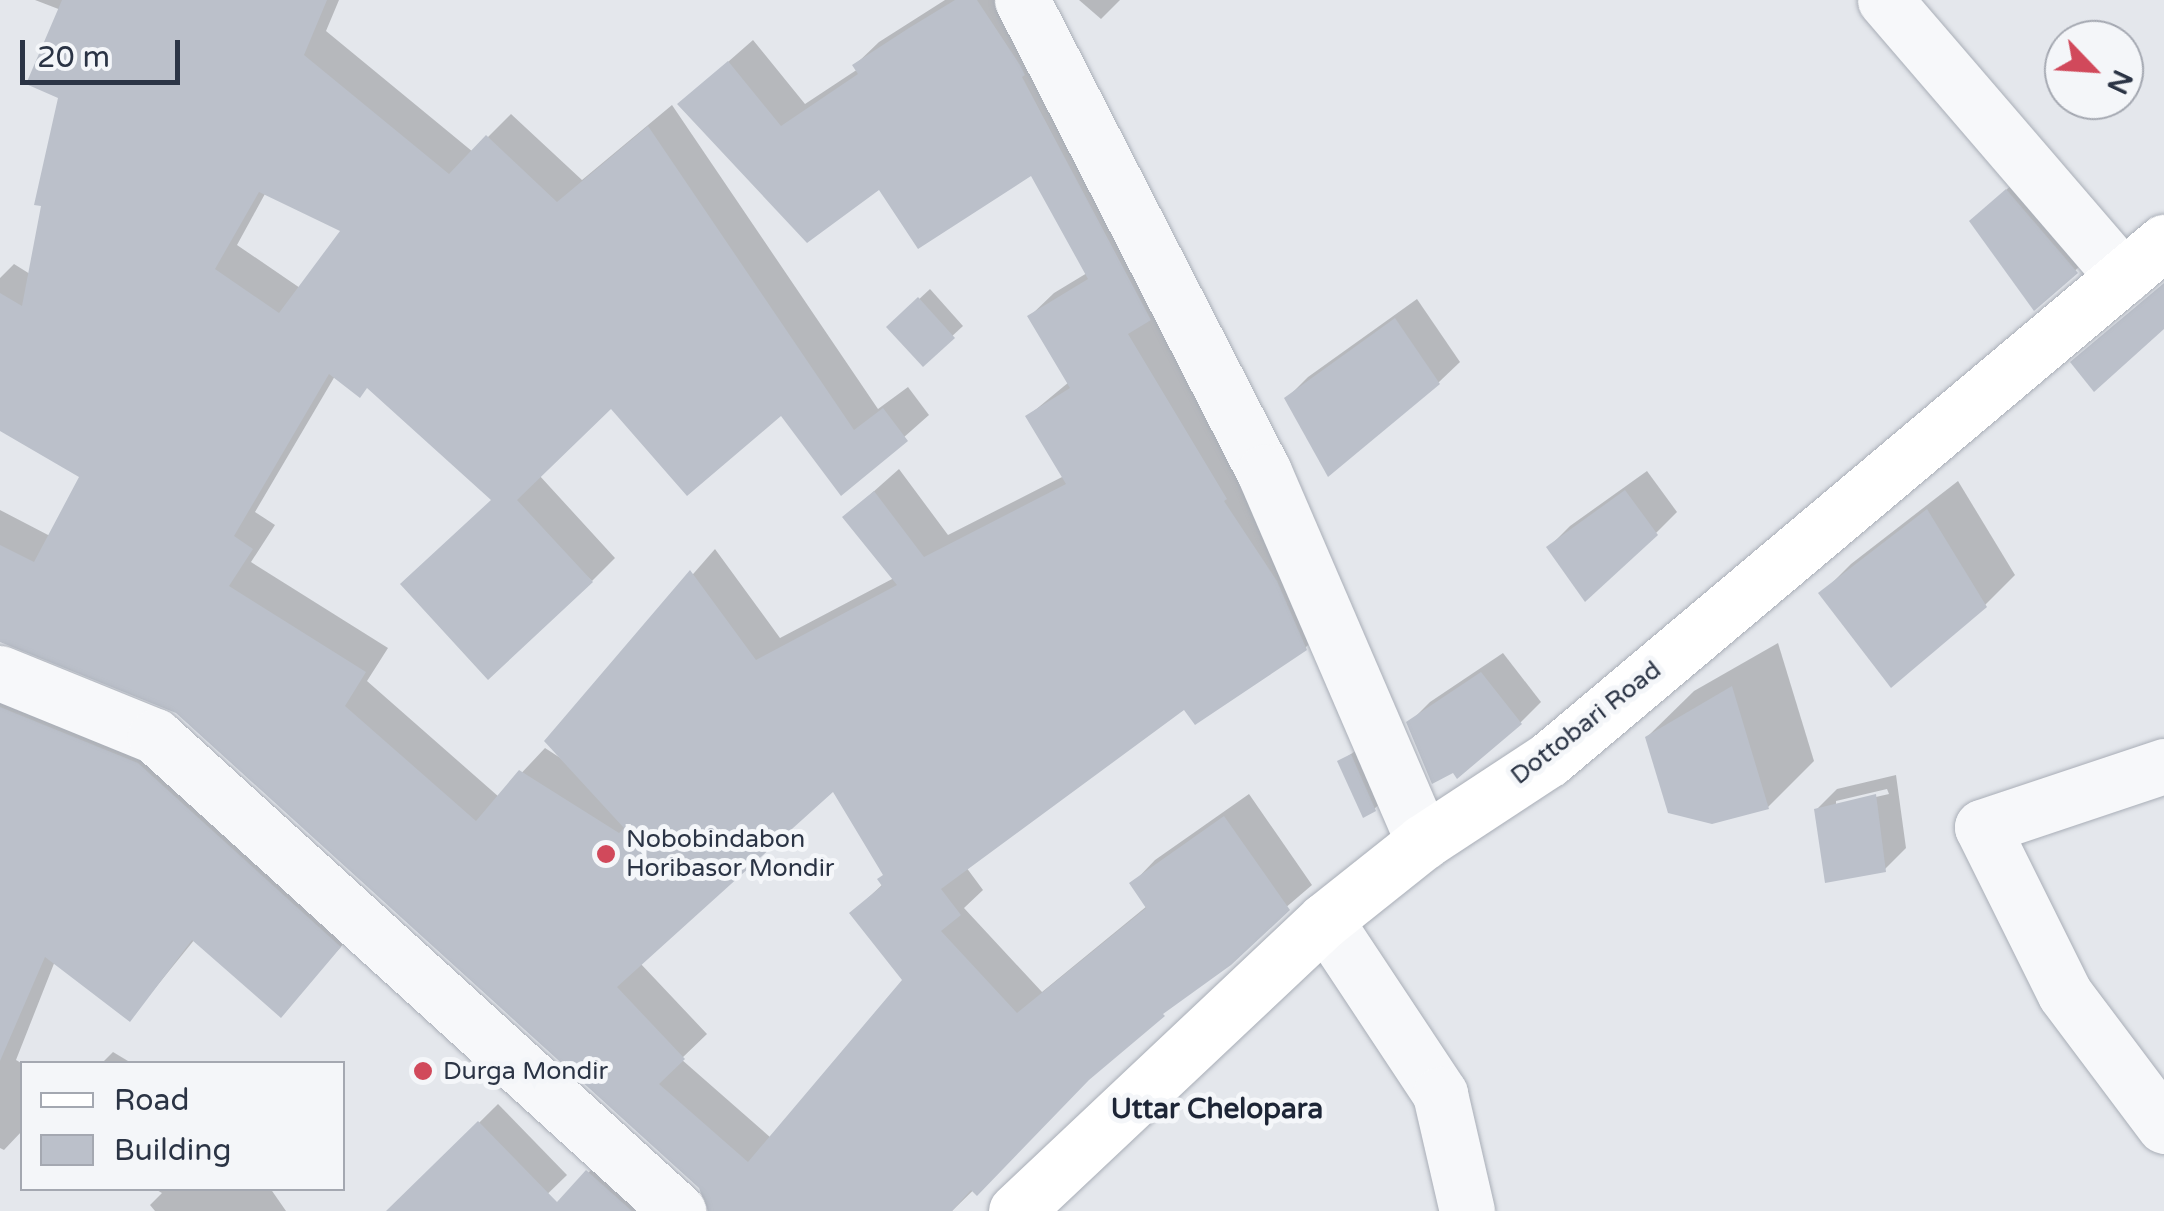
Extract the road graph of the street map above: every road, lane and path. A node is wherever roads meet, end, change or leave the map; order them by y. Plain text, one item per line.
1 (1022, 0) edge
2 (1885, 0) edge
3 (2164, 242) edge
4 (2123, 276) junction
5 (0, 673) edge
6 (2164, 766) edge
7 (1423, 842) junction
8 (1325, 920) junction
9 (2164, 1126) edge
10 (678, 1211) edge
11 (1016, 1211) edge
12 (1467, 1211) edge

1 - 7 street
2 - 4 street
3 - 4 street, Dottobari Road
4 - 7 street, Dottobari Road
5 - 10 street
6 - 9 street
7 - 8 street, Dottobari Road
8 - 11 street, Dottobari Road
8 - 12 street

